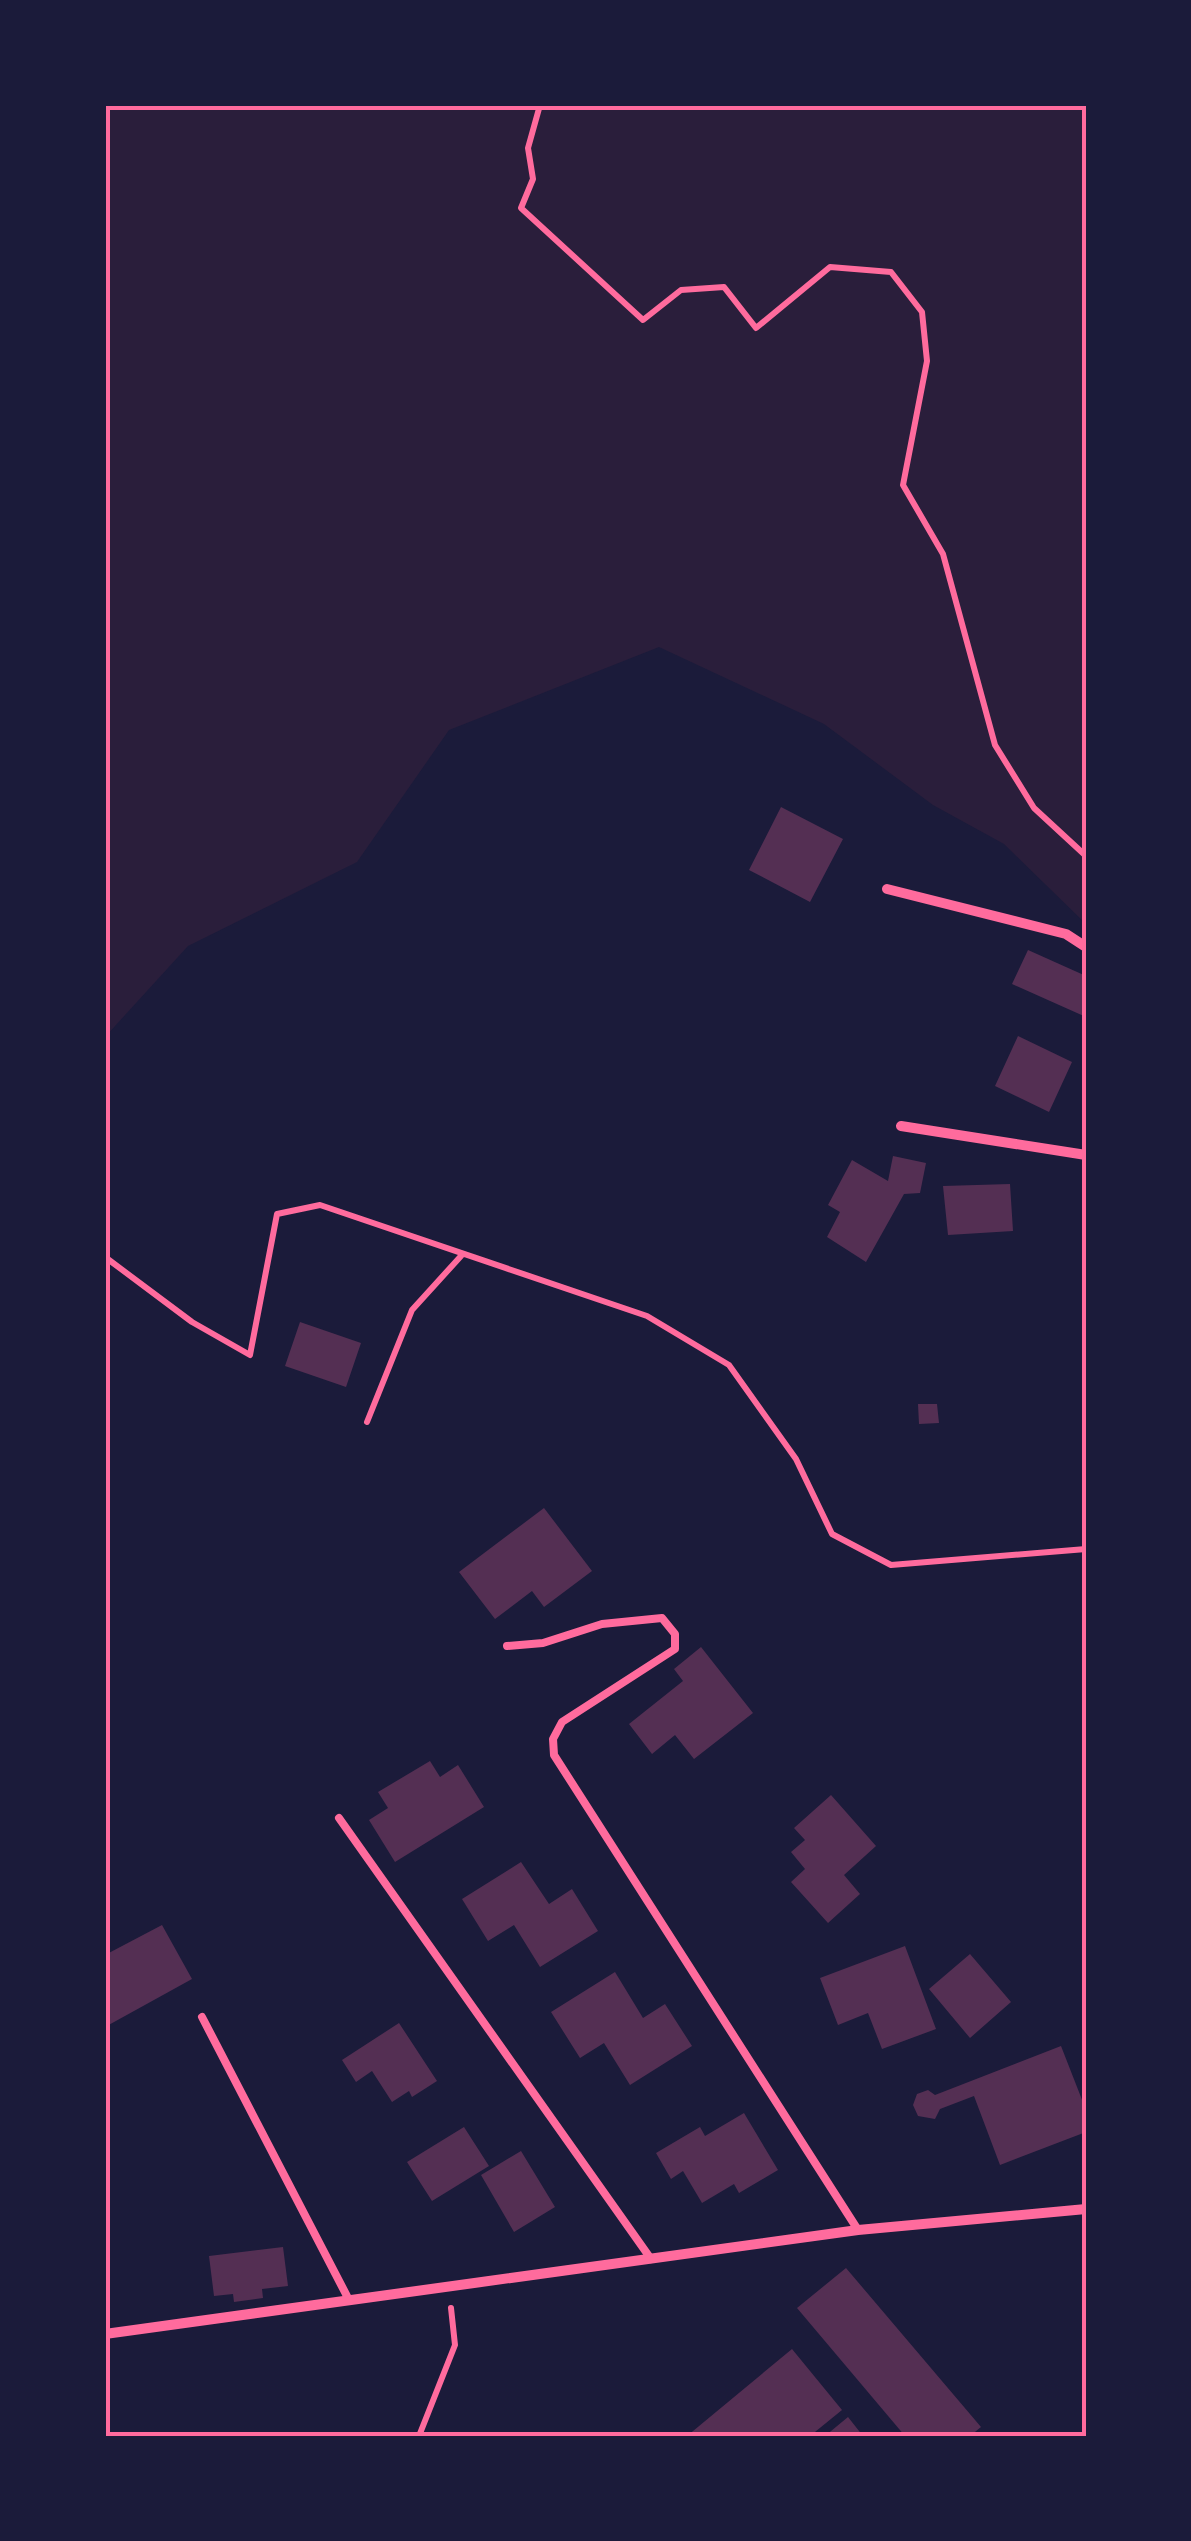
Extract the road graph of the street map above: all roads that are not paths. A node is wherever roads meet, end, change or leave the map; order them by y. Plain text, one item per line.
1 (888, 890) dead end
2 (1086, 947) edge
3 (901, 1126) dead end
4 (1086, 1155) edge
5 (507, 1646) dead end
6 (339, 1818) dead end
7 (202, 2017) dead end
8 (1086, 2209) edge
9 (858, 2230) junction
10 (651, 2259) junction
11 (349, 2300) junction
12 (105, 2334) edge

1 - 2 street
3 - 4 street
5 - 9 lane
6 - 10 lane
7 - 11 lane
8 - 9 street
9 - 10 street
10 - 11 street
11 - 12 street

